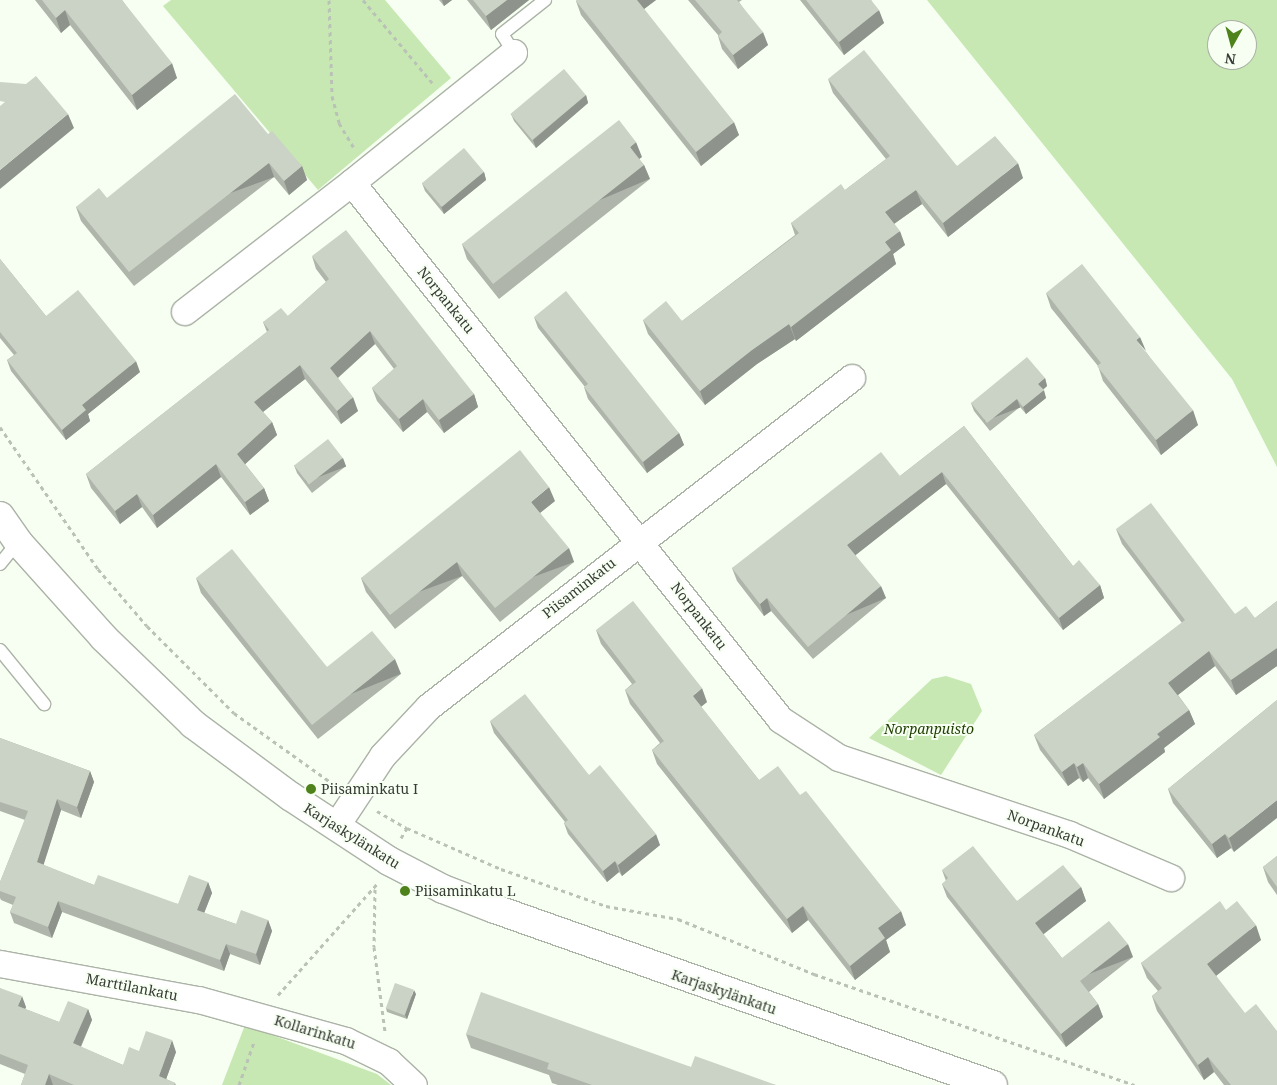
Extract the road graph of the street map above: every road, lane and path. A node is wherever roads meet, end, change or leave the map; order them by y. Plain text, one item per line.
1 (329, 0) edge
2 (363, 0) edge
3 (544, 0) edge
4 (514, 53) joint
5 (449, 102) junction
6 (360, 176) junction
7 (185, 312) dead end
8 (852, 378) dead end
9 (0, 427) edge
10 (0, 516) edge
11 (640, 541) junction
12 (18, 542) junction
13 (0, 564) edge
14 (0, 650) edge
15 (44, 704) dead end
16 (356, 798) junction
17 (336, 827) junction
18 (407, 828) junction
19 (389, 861) junction
20 (1171, 878) dead end
21 (375, 888) junction
22 (0, 964) edge
23 (262, 1016) junction
24 (389, 1062) junction
25 (239, 1085) edge
26 (414, 1085) edge
27 (993, 1085) edge
28 (1134, 1085) edge

1 - 6 path
2 - 5 path
3 - 4 lane
4 - 5 street
5 - 6 street
6 - 7 street
6 - 11 street, Norpankatu
8 - 11 street, Piisaminkatu
9 - 16 path
10 - 12 street, Karjaskylänkatu
11 - 16 street, Piisaminkatu
11 - 20 street, Norpankatu
12 - 13 lane
12 - 17 street, Karjaskylänkatu
14 - 15 lane
16 - 17 street, Piisaminkatu
16 - 18 path
17 - 19 street, Karjaskylänkatu
18 - 19 path
18 - 28 path
19 - 21 path
19 - 27 street, Karjaskylänkatu
21 - 23 path
21 - 24 path
22 - 23 street, Marttilankatu
23 - 24 street, Kollarinkatu
23 - 25 path
24 - 26 street, Kollarinkatu

